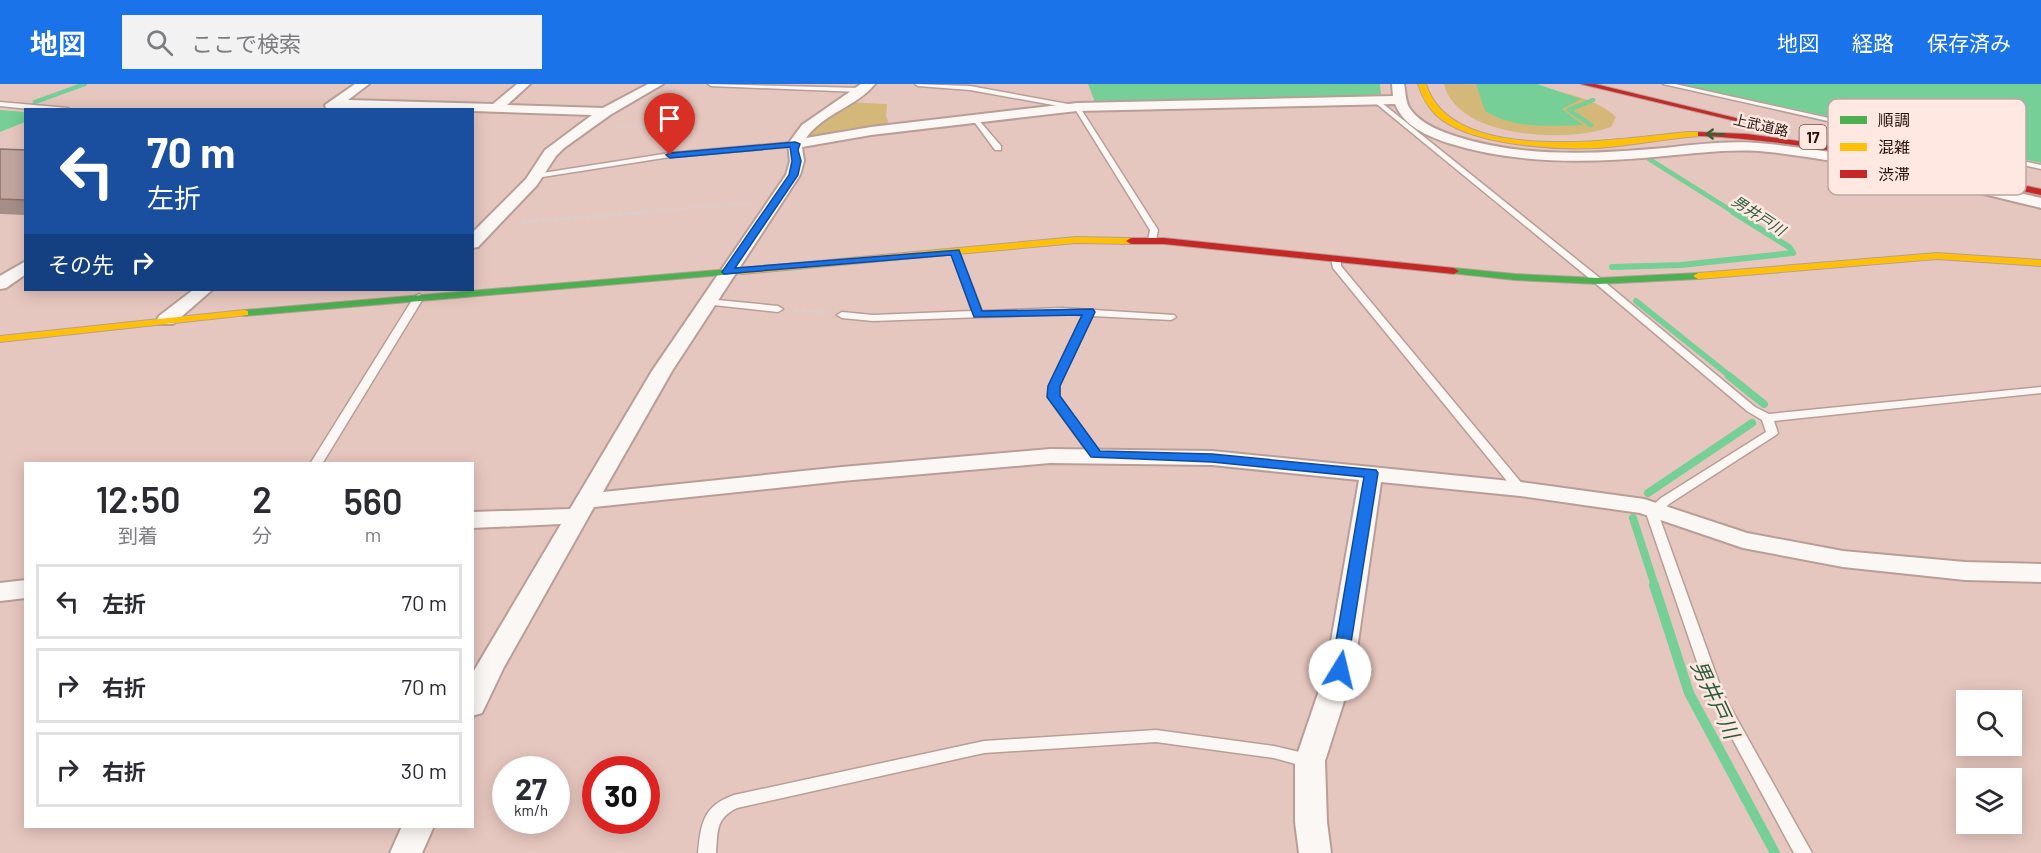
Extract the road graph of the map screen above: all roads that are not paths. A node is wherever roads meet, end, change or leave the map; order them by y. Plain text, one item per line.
1 (363, 84) edge
2 (524, 84) edge
3 (657, 84) edge
4 (711, 84) edge
5 (918, 84) edge
6 (1398, 84) edge
7 (1422, 84) edge
8 (1435, 84) edge
9 (1585, 84) edge
10 (1615, 84) edge
11 (1632, 84) edge
12 (1666, 84) edge
13 (1570, 86) dead end
14 (864, 87) edge
15 (1375, 100) junction
16 (1400, 100) junction
17 (0, 104) edge
18 (1616, 105) dead end
19 (329, 106) edge
20 (1077, 107) junction
21 (45, 108) edge
22 (443, 108) edge
23 (474, 109) edge
24 (495, 109) junction
25 (604, 112) junction
26 (975, 119) junction
27 (1771, 119) junction
28 (1828, 119) edge
29 (1626, 126) dead end
30 (1828, 132) edge
31 (1828, 141) edge
32 (795, 144) junction
33 (998, 148) dead end
34 (1828, 148) edge
35 (1828, 157) edge
36 (2026, 163) edge
37 (2041, 166) edge
38 (536, 176) junction
39 (2026, 178) edge
40 (2041, 181) edge
41 (2026, 187) edge
42 (2026, 188) edge
43 (2041, 191) edge
44 (2005, 195) edge
45 (2041, 203) edge
46 (1152, 240) junction
47 (474, 241) edge
48 (955, 252) junction
49 (1336, 259) junction
50 (2041, 263) edge
51 (24, 267) edge
52 (728, 272) junction
53 (1598, 281) junction
54 (0, 284) edge
55 (474, 289) edge
56 (202, 291) edge
57 (452, 291) edge
58 (423, 293) edge
59 (707, 302) junction
60 (778, 309) road end
61 (1089, 312) junction
62 (978, 314) junction
63 (842, 315) road end
64 (1171, 317) dead end
65 (166, 320) junction
66 (0, 339) edge
67 (2041, 390) edge
68 (1767, 418) junction
69 (1096, 454) junction
70 (317, 462) edge
71 (1371, 473) junction
72 (1520, 489) junction
73 (580, 509) junction
74 (1656, 509) junction
75 (474, 520) edge
76 (2041, 573) edge
77 (24, 590) edge
78 (0, 592) edge
79 (474, 701) edge
80 (1310, 761) junction
81 (417, 828) edge
82 (406, 853) edge
83 (707, 853) edge
84 (1315, 853) edge
85 (1803, 853) edge

1 - 19 street
2 - 24 street
3 - 25 street
4 - 14 lane
5 - 20 lane
6 - 16 street
34 -> 7 main road
8 - 29 main road
9 - 31 main road, 上武道路 / 17
10 - 27 main road, 上武道路 / 17
11 - 27 main road
12 - 28 lane
13 - 18 main road
14 - 32 street
15 - 16 street
15 - 20 street
15 - 53 lane
16 - 35 street
17 - 21 lane
19 - 22 street
20 - 26 street
20 - 46 lane
23 - 24 street
24 - 25 street
25 - 38 street
26 - 32 street
26 - 33 lane
27 - 30 main road, 上武道路 / 17
32 - 38 lane
32 - 52 street
36 - 37 lane
38 - 47 street
39 - 40 main road, 上武道路 / 17
41 - 43 main road, 上武道路 / 17
43 -> 42 main road
44 - 45 street
46 - 48 main road
46 - 49 main road
48 - 52 main road
48 - 62 lane
49 - 53 main road
49 - 72 lane
50 - 53 main road
51 - 54 street
52 - 55 main road
52 - 59 street
53 - 68 lane
56 - 65 street
57 - 58 main road
58 - 65 main road
58 - 70 lane
59 - 60 lane
59 - 73 street
61 - 62 lane
61 - 64 lane
61 - 69 lane
62 - 63 lane
65 - 66 main road
67 - 68 lane
68 - 74 lane
69 - 71 street
69 - 73 street
71 - 72 street
71 - 80 street
72 - 74 street
73 - 75 street
73 - 79 street
74 - 76 street
74 - 85 lane
77 - 78 street
80 - 83 lane
80 - 84 street
81 - 82 street

